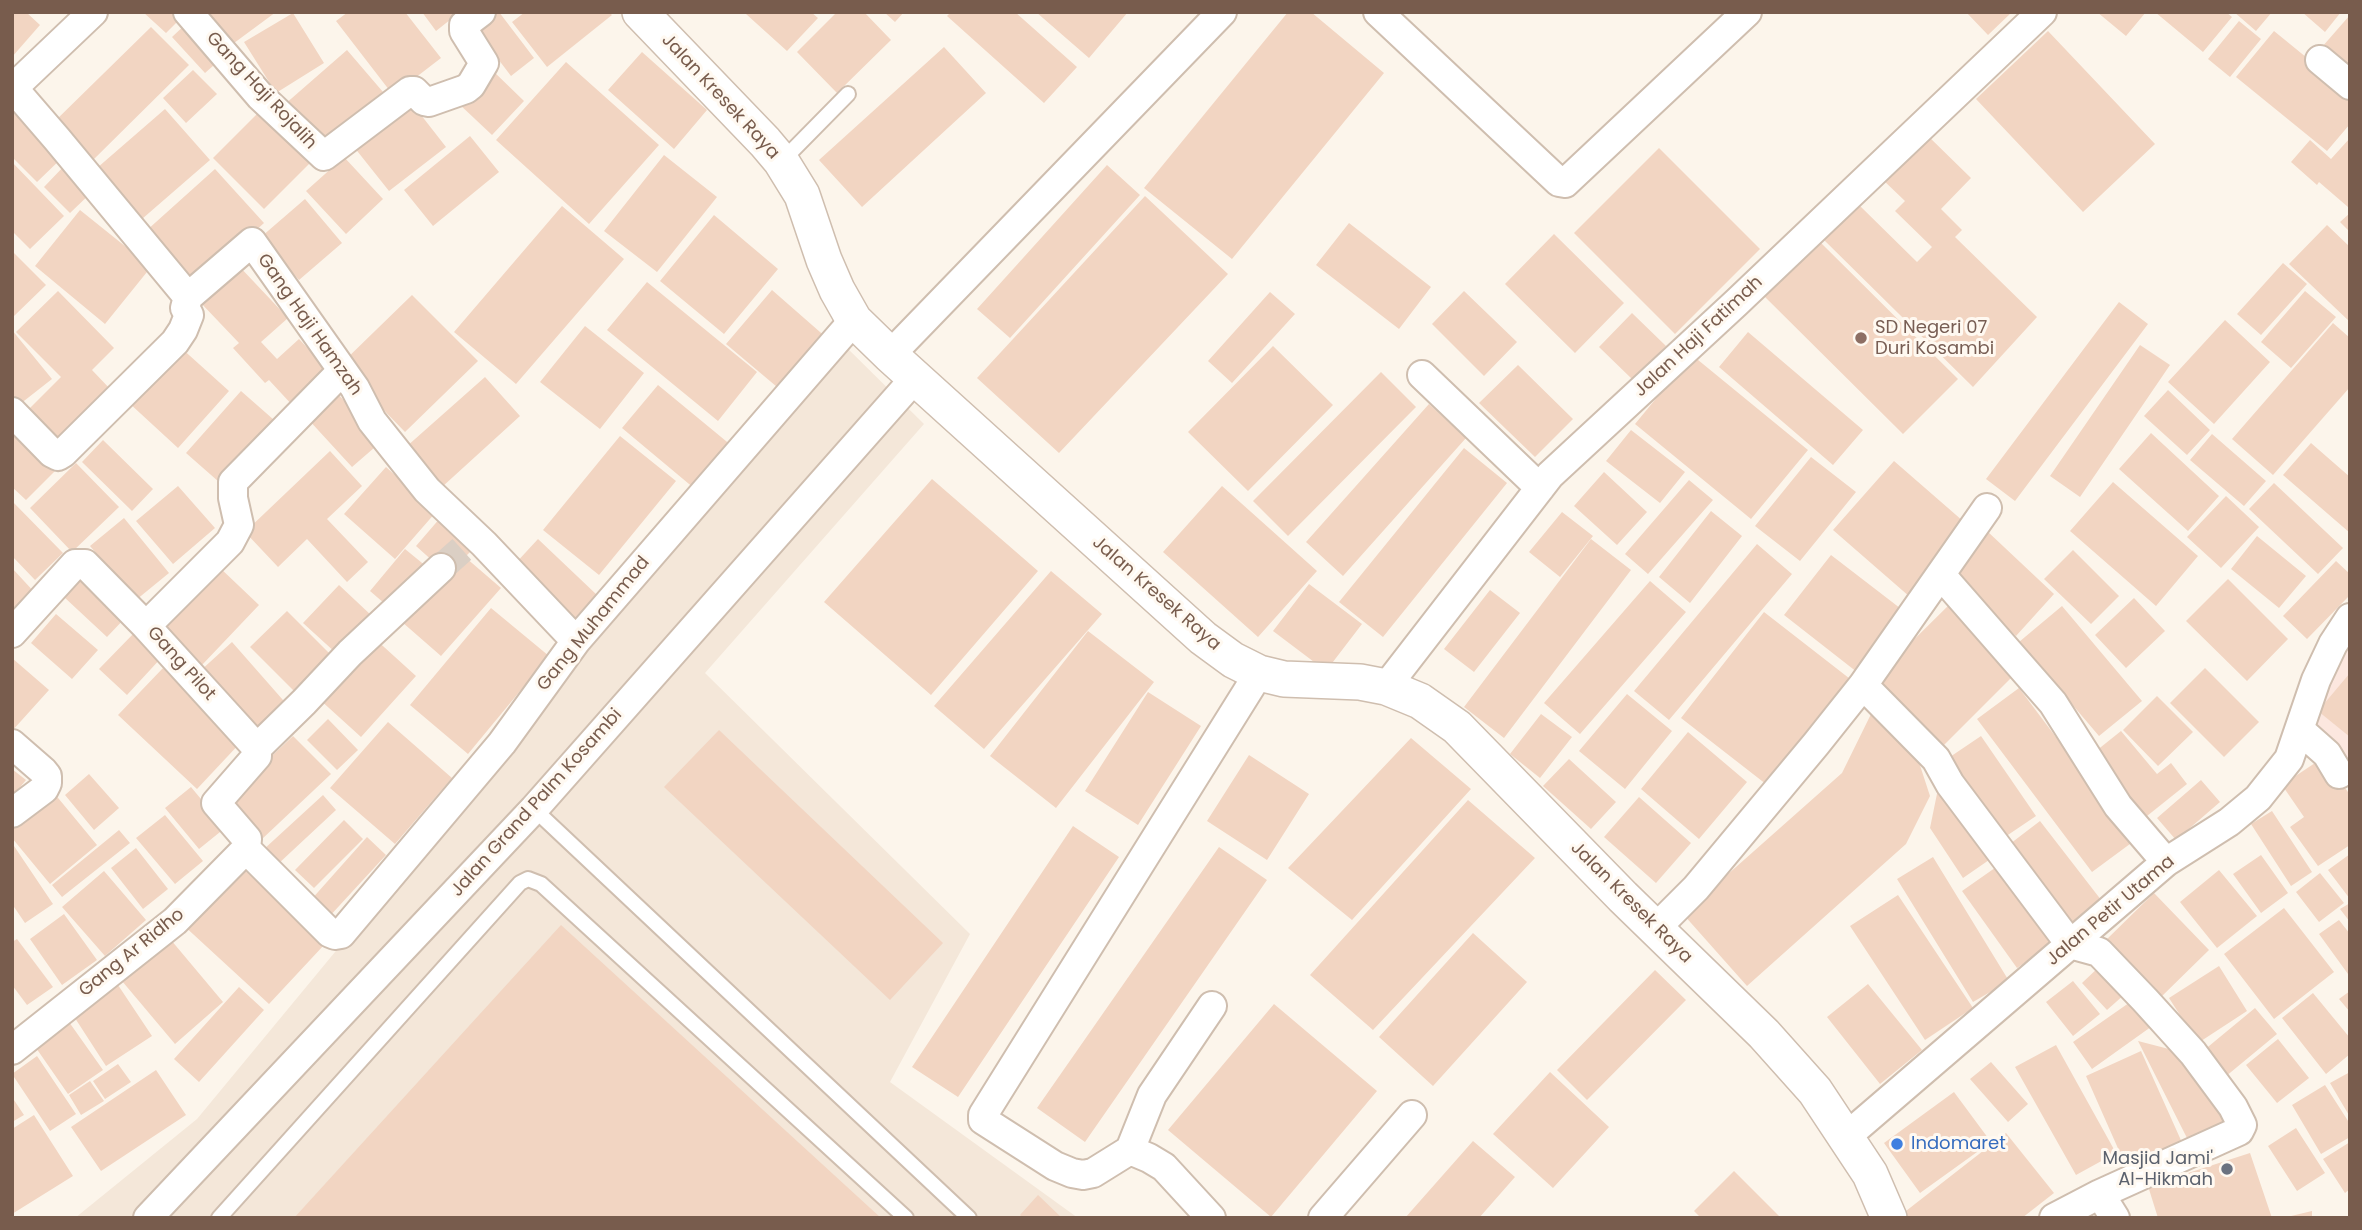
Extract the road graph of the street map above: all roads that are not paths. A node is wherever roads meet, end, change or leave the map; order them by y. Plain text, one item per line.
1 (93, 12) edge
2 (188, 12) edge
3 (481, 12) edge
4 (640, 12) edge
5 (1222, 12) edge
6 (1378, 12) edge
7 (1747, 12) edge
8 (2042, 12) edge
9 (2320, 60) dead end
10 (2350, 85) edge
11 (13, 89) edge
12 (848, 94) dead end
13 (781, 162) junction
14 (188, 297) junction
15 (854, 320) junction
16 (890, 355) junction
17 (342, 371) junction
18 (1422, 375) dead end
19 (915, 378) junction
20 (12, 412) edge
21 (1540, 488) junction
22 (1987, 508) dead end
23 (441, 568) tunnel mouth
24 (1941, 575) junction
25 (2350, 618) edge
26 (146, 626) junction
27 (12, 633) edge
28 (576, 641) junction
29 (1259, 673) junction
30 (1863, 685) junction
31 (1386, 687) junction
32 (2300, 730) junction
33 (12, 744) edge
34 (257, 748) junction
35 (2339, 775) dead end
36 (534, 809) junction
37 (12, 813) edge
38 (246, 849) junction
39 (2166, 862) junction
40 (1655, 929) junction
41 (2070, 944) junction
42 (1212, 1006) dead end
43 (12, 1050) edge
44 (1412, 1115) dead end
45 (1847, 1136) junction
46 (1130, 1150) junction
47 (2100, 1194) junction
48 (148, 1218) edge
49 (219, 1218) edge
50 (906, 1218) edge
51 (969, 1218) edge
52 (1211, 1218) edge
53 (1323, 1218) edge
54 (1889, 1218) edge
55 (2054, 1218) edge
56 (2115, 1218) edge

1 - 11 street
2 - 3 street, Gang Haji Rojalih
4 - 13 street, Jalan Kresek Raya
5 - 16 street
6 - 7 street
8 - 21 street, Jalan Haji Fatimah
9 - 10 street
11 - 14 street
12 - 13 lane
13 - 15 street, Jalan Kresek Raya
14 - 17 street, Gang Haji Hamzah
14 - 20 street
15 - 16 street, Jalan Kresek Raya
15 - 28 street, Gang Muhammad
16 - 19 street, Jalan Kresek Raya
17 - 26 street
17 - 28 street, Gang Haji Hamzah
18 - 21 street
19 - 29 street, Jalan Kresek Raya
19 - 36 street, Jalan Grand Palm Kosambi
21 - 31 street, Jalan Haji Fatimah
22 - 24 street
23 - 34 street
24 - 30 street
24 - 39 street
25 - 32 street, Jalan Petir Utama
26 - 27 street, Gang Pilot
26 - 34 street, Gang Pilot
28 - 38 street, Gang Muhammad
29 - 31 street, Jalan Kresek Raya
29 - 46 street
30 - 40 street
30 - 41 street
31 - 40 street, Jalan Kresek Raya
32 - 35 street
32 - 39 street, Jalan Petir Utama
33 - 37 street
34 - 38 street
36 - 48 street, Jalan Grand Palm Kosambi
36 - 51 lane
38 - 43 street, Gang Ar Ridho
39 - 41 street, Jalan Petir Utama
40 - 45 street, Jalan Kresek Raya
41 - 45 street, Jalan Petir Utama
41 - 47 street
42 - 46 street
44 - 53 street
45 - 54 street, Jalan Kresek Raya
46 - 52 street
47 - 55 street
47 - 56 street
49 - 50 lane

